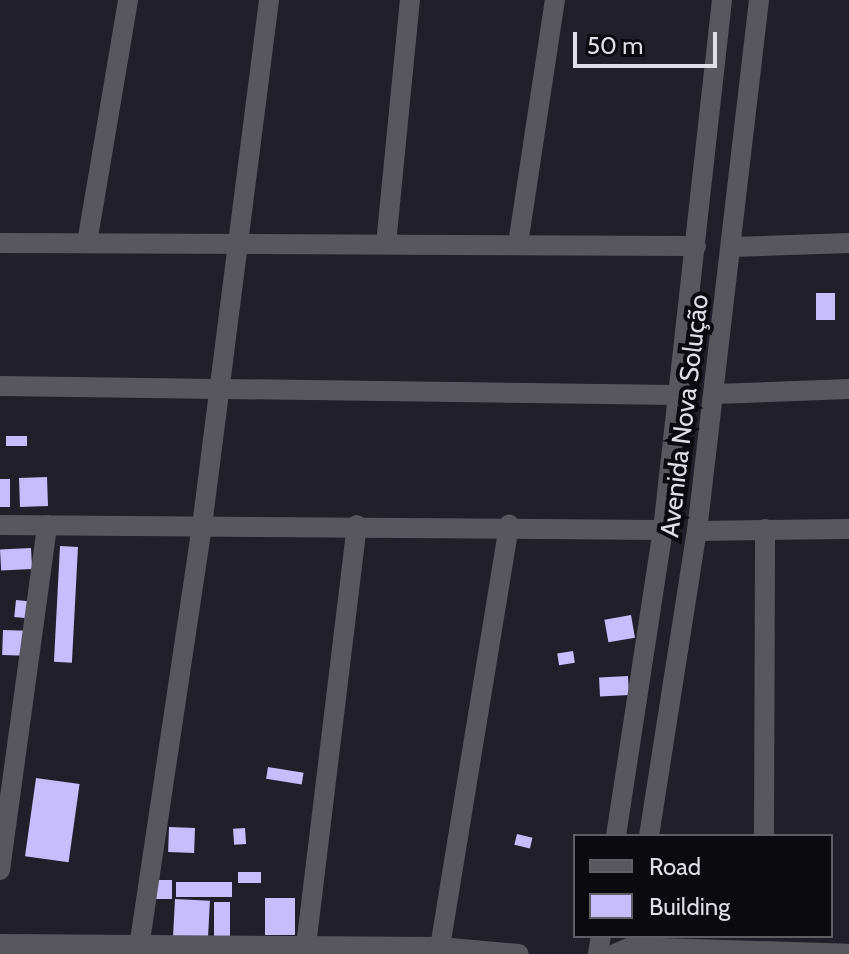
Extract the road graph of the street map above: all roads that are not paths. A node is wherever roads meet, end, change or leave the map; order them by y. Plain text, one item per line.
1 (128, 0) edge
2 (269, 0) edge
3 (410, 0) edge
4 (555, 0) edge
5 (722, 0) edge
6 (759, 0) edge
7 (0, 243) edge
8 (87, 243) junction
9 (849, 243) edge
10 (238, 244) junction
11 (386, 244) junction
12 (518, 244) junction
13 (696, 246) junction
14 (732, 247) junction
15 (0, 386) edge
16 (219, 389) junction
17 (849, 389) edge
18 (715, 394) junction
19 (678, 395) junction
20 (0, 525) edge
21 (47, 525) junction
22 (357, 525) junction
23 (509, 525) junction
24 (202, 526) junction
25 (765, 529) junction
26 (849, 529) edge
27 (663, 530) junction
28 (697, 531) junction
29 (616, 834) edge
30 (649, 834) edge
31 (764, 834) edge
32 (0, 870) edge
33 (0, 944) edge
34 (306, 946) junction
35 (440, 947) junction
36 (627, 948) edge
37 (139, 949) edge
38 (519, 954) edge
39 (763, 954) edge
40 (849, 954) edge

1 - 8 street
2 - 10 street
3 - 11 street
4 - 12 street
5 - 13 street, Avenida Nova Solução
6 - 14 street, Avenida Nova Solução
7 - 8 street
8 - 10 street
9 - 14 street
10 - 11 street
10 - 16 street
11 - 12 street
12 - 13 street
13 - 19 street, Avenida Nova Solução
14 - 18 street, Avenida Nova Solução
15 - 16 street
16 - 19 street
16 - 24 street
17 - 18 street
18 - 28 street, Avenida Nova Solução
19 - 27 street, Avenida Nova Solução
20 - 21 street
21 - 24 street
21 - 32 street
22 - 23 street
22 - 24 street
22 - 34 street
23 - 27 street
23 - 35 street
24 - 37 street
25 - 26 street
25 - 28 street
25 - 31 street
27 - 29 street, Avenida Nova Solução
28 - 30 street, Avenida Nova Solução
33 - 37 street
34 - 35 street
34 - 37 street
35 - 38 street
36 - 39 street
39 - 40 street

